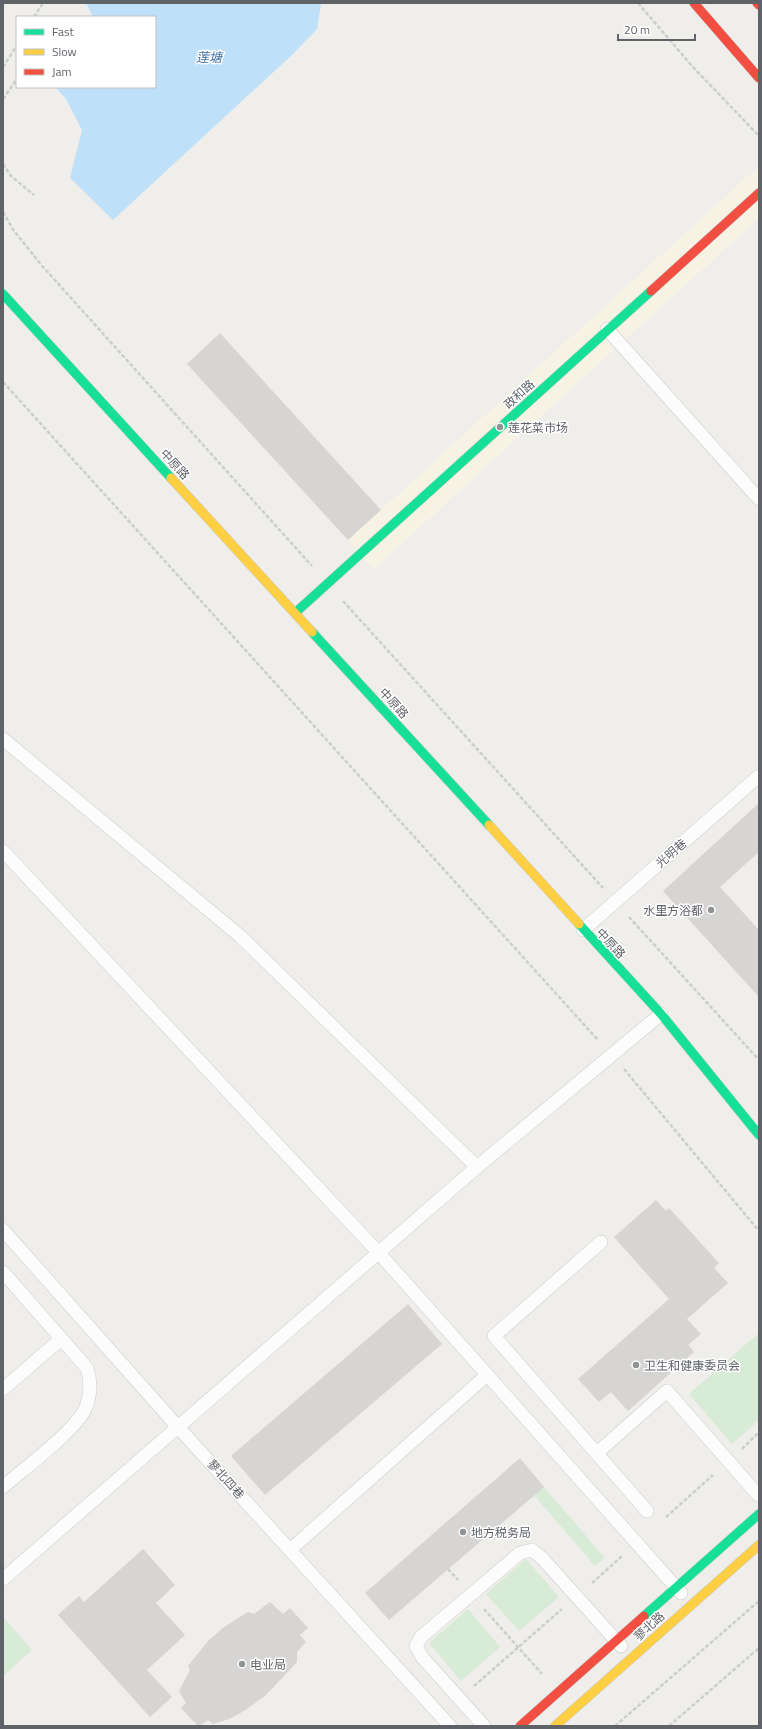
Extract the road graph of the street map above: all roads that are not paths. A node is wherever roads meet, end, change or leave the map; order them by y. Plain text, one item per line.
1 (694, 3) edge
2 (757, 3) edge
3 (759, 5) edge
4 (759, 78) edge
5 (759, 193) edge
6 (3, 294) edge
7 (607, 329) junction
8 (759, 499) edge
9 (295, 613) junction
10 (3, 739) edge
11 (759, 776) edge
12 (3, 850) edge
13 (583, 930) junction
14 (661, 1014) junction
15 (759, 1135) edge
16 (477, 1167) junction
17 (3, 1230) edge
18 (601, 1242) dead end
19 (378, 1252) junction
20 (3, 1272) edge
21 (61, 1339) junction
22 (487, 1374) junction
23 (3, 1389) edge
24 (177, 1426) junction
25 (597, 1453) junction
26 (3, 1486) edge
27 (758, 1495) edge
28 (648, 1511) dead end
29 (759, 1514) edge
30 (759, 1545) edge
31 (290, 1550) junction
32 (3, 1579) edge
33 (676, 1588) junction
34 (691, 1605) junction
35 (616, 1641) junction
36 (632, 1657) junction
37 (450, 1726) edge
38 (484, 1726) edge
39 (520, 1726) edge
40 (555, 1726) edge

1 - 4 main road
2 - 3 main road
5 - 7 main road, 政和路
6 - 9 main road, 中原路
7 - 8 lane
7 - 9 main road, 政和路
9 - 13 main road, 中原路
10 - 16 lane
11 - 13 lane, 光明巷
12 - 19 lane
13 - 14 main road, 中原路
14 - 15 main road, 中原路
14 - 16 lane
16 - 19 lane
17 - 24 lane, 蓼北四巷
18 - 25 lane
19 - 22 lane
19 - 24 lane
20 - 21 lane
21 - 23 lane
21 - 26 lane
22 - 31 lane
22 - 33 lane
24 - 31 lane, 蓼北四巷
24 - 32 lane
25 - 27 lane
25 - 28 lane
29 - 33 main road
30 - 34 main road, 蓼北路
31 - 37 lane, 蓼北四巷
33 - 34 lane
33 - 35 main road
34 - 36 main road, 蓼北路
35 - 36 lane
35 - 38 lane
35 - 39 main road
36 - 40 main road, 蓼北路

